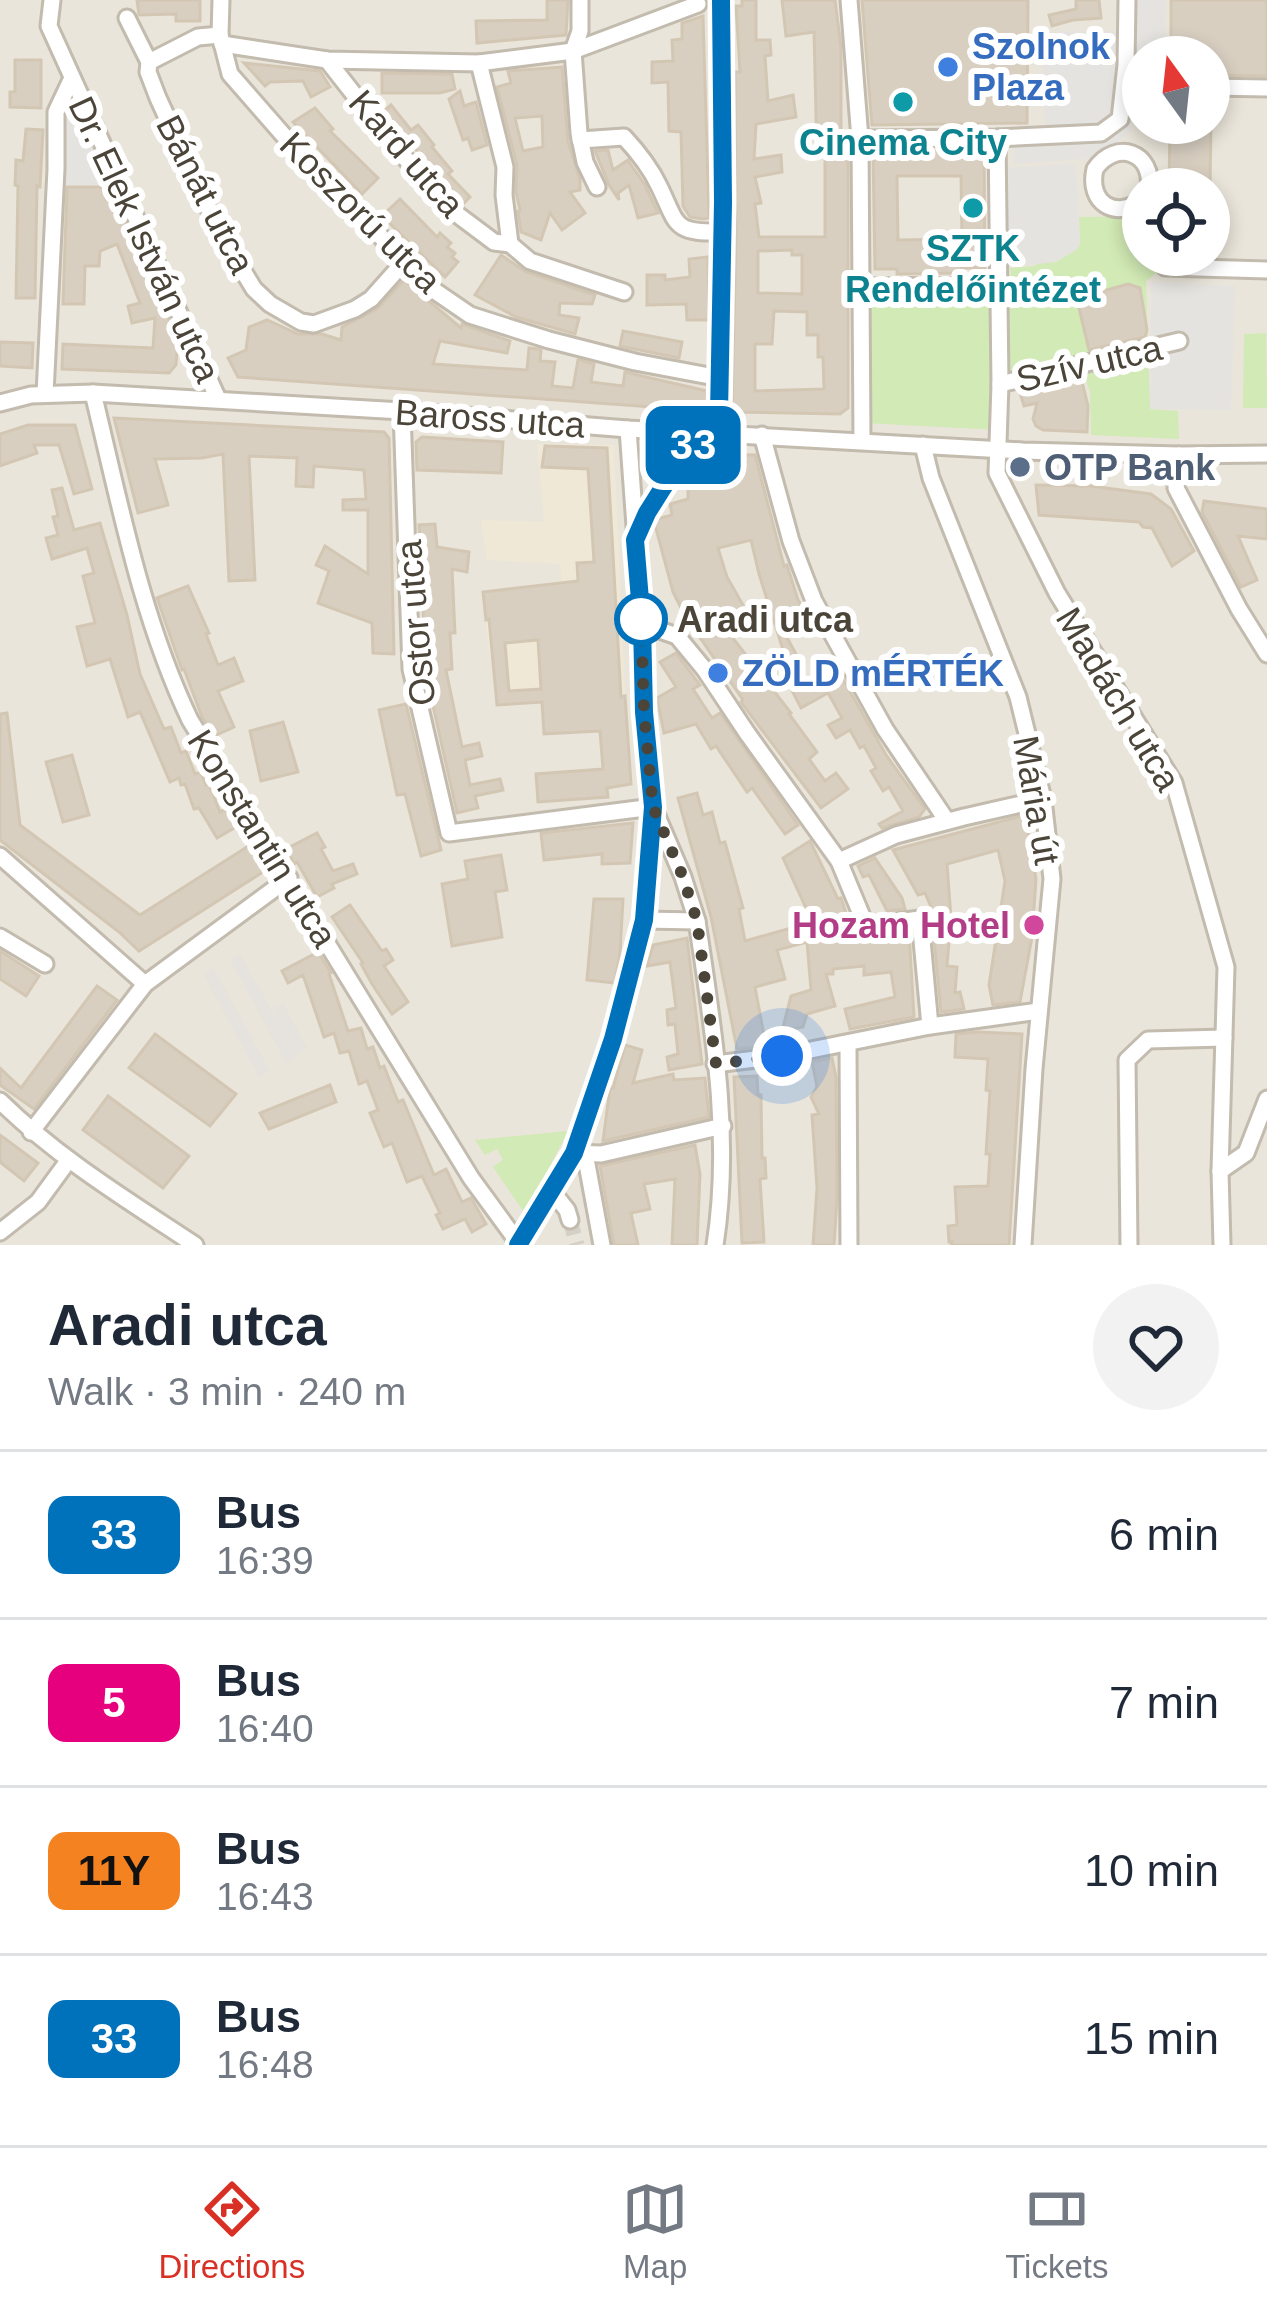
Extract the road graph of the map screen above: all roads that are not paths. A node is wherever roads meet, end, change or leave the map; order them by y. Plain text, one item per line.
1 (52, 0) edge
2 (221, 0) edge
3 (580, 0) edge
4 (721, 0) edge
5 (850, 0) edge
6 (1127, 0) edge
7 (698, 4) dead end
8 (127, 18) dead end
9 (221, 39) junction
10 (573, 51) junction
11 (327, 60) junction
12 (149, 62) junction
13 (479, 63) junction
14 (72, 78) junction
15 (1230, 87) edge
16 (1267, 88) edge
17 (1116, 122) junction
18 (997, 138) junction
19 (860, 139) junction
20 (580, 140) junction
21 (1118, 152) junction
22 (1146, 168) edge
23 (597, 188) dead end
24 (1122, 209) edge
25 (722, 232) junction
26 (510, 244) junction
27 (404, 262) junction
28 (1230, 269) edge
29 (1267, 270) edge
30 (999, 286) junction
31 (860, 287) junction
32 (624, 292) dead end
33 (1179, 341) dead end
34 (720, 378) junction
35 (1000, 384) junction
36 (93, 393) junction
37 (45, 394) junction
38 (218, 399) junction
39 (1, 403) edge
40 (402, 411) junction
41 (628, 429) junction
42 (702, 433) junction
43 (763, 435) junction
44 (862, 441) junction
45 (923, 445) junction
46 (997, 448) junction
47 (1267, 454) edge
48 (1179, 455) junction
49 (635, 540) junction
50 (642, 624) junction
51 (1267, 654) edge
52 (1043, 799) junction
53 (653, 807) junction
54 (947, 821) junction
55 (0, 856) edge
56 (839, 861) junction
57 (289, 878) junction
58 (644, 920) junction
59 (697, 921) junction
60 (0, 937) edge
61 (45, 964) dead end
62 (145, 984) junction
63 (1040, 1011) junction
64 (930, 1026) junction
65 (1224, 1038) junction
66 (848, 1044) junction
67 (716, 1064) junction
68 (1267, 1099) edge
69 (0, 1101) edge
70 (723, 1126) junction
71 (32, 1132) junction
72 (573, 1155) junction
73 (68, 1161) junction
74 (1220, 1172) junction
75 (551, 1190) junction
76 (570, 1220) tunnel mouth
77 (0, 1232) edge
78 (518, 1244) edge
79 (195, 1245) edge
80 (602, 1245) edge
81 (715, 1245) edge
82 (848, 1245) edge
83 (1023, 1245) edge
84 (1130, 1245) edge
85 (1222, 1245) edge

1 - 14 street, Dr. Elek István utca
2 - 9 street, Koszorú utca
3 - 10 street
4 - 25 street
5 - 19 street
6 - 17 street
7 - 10 street
8 - 12 street, Bánát utca
9 - 11 street
9 - 12 street
9 - 27 street, Koszorú utca
10 - 13 street
10 - 20 street
11 - 13 street
11 - 26 street, Kard utca
12 - 27 street, Bánát utca
13 - 26 street
14 - 37 street
14 - 38 street, Dr. Elek István utca
15 - 16 street
17 - 18 street
17 - 21 street
18 - 19 street
18 - 30 street, Madách utca
19 - 31 street
20 - 23 street
20 - 25 street
21 - 22 street
21 - 24 street
25 - 34 street
26 - 32 street, Kard utca
27 - 34 street, Koszorú utca
28 - 29 street
30 - 31 street
30 - 35 street, Madách utca
31 - 44 street
33 - 35 street, Szív utca
34 - 42 street
35 - 46 street, Madách utca
36 - 37 street, Baross utca
36 - 38 street, Baross utca
36 - 57 street, Konstantin utca
37 - 39 street, Baross utca
38 - 40 street, Baross utca
40 - 41 street, Baross utca
40 - 53 street, Ostor utca
41 - 42 street, Baross utca
41 - 49 street
42 - 43 street, Baross utca
42 - 49 street
43 - 44 street, Baross utca
43 - 54 street
44 - 45 street, Baross utca
45 - 46 street, Baross utca
45 - 52 street, Mária út
46 - 48 street, Baross utca
46 - 65 street, Madách utca
47 - 48 street, Baross utca
48 - 51 street
49 - 50 street
50 - 53 street
50 - 56 street
52 - 54 street
52 - 63 street, Mária út
53 - 58 street
53 - 59 street
54 - 56 street
55 - 62 street
56 - 64 street
57 - 62 street
57 - 78 street, Konstantin utca
58 - 59 street
58 - 72 street
59 - 67 street
60 - 61 street
62 - 71 street
63 - 64 street
63 - 83 street, Mária út
64 - 66 street
65 - 74 street, Madách utca
65 - 84 street
66 - 67 street
66 - 82 street
67 - 70 street
68 - 74 street
69 - 71 street
70 - 72 street
70 - 81 street
71 - 73 street
72 - 75 street
72 - 80 street
73 - 77 street
73 - 79 street
74 - 85 street, Madách utca
75 - 76 street
75 - 78 street

